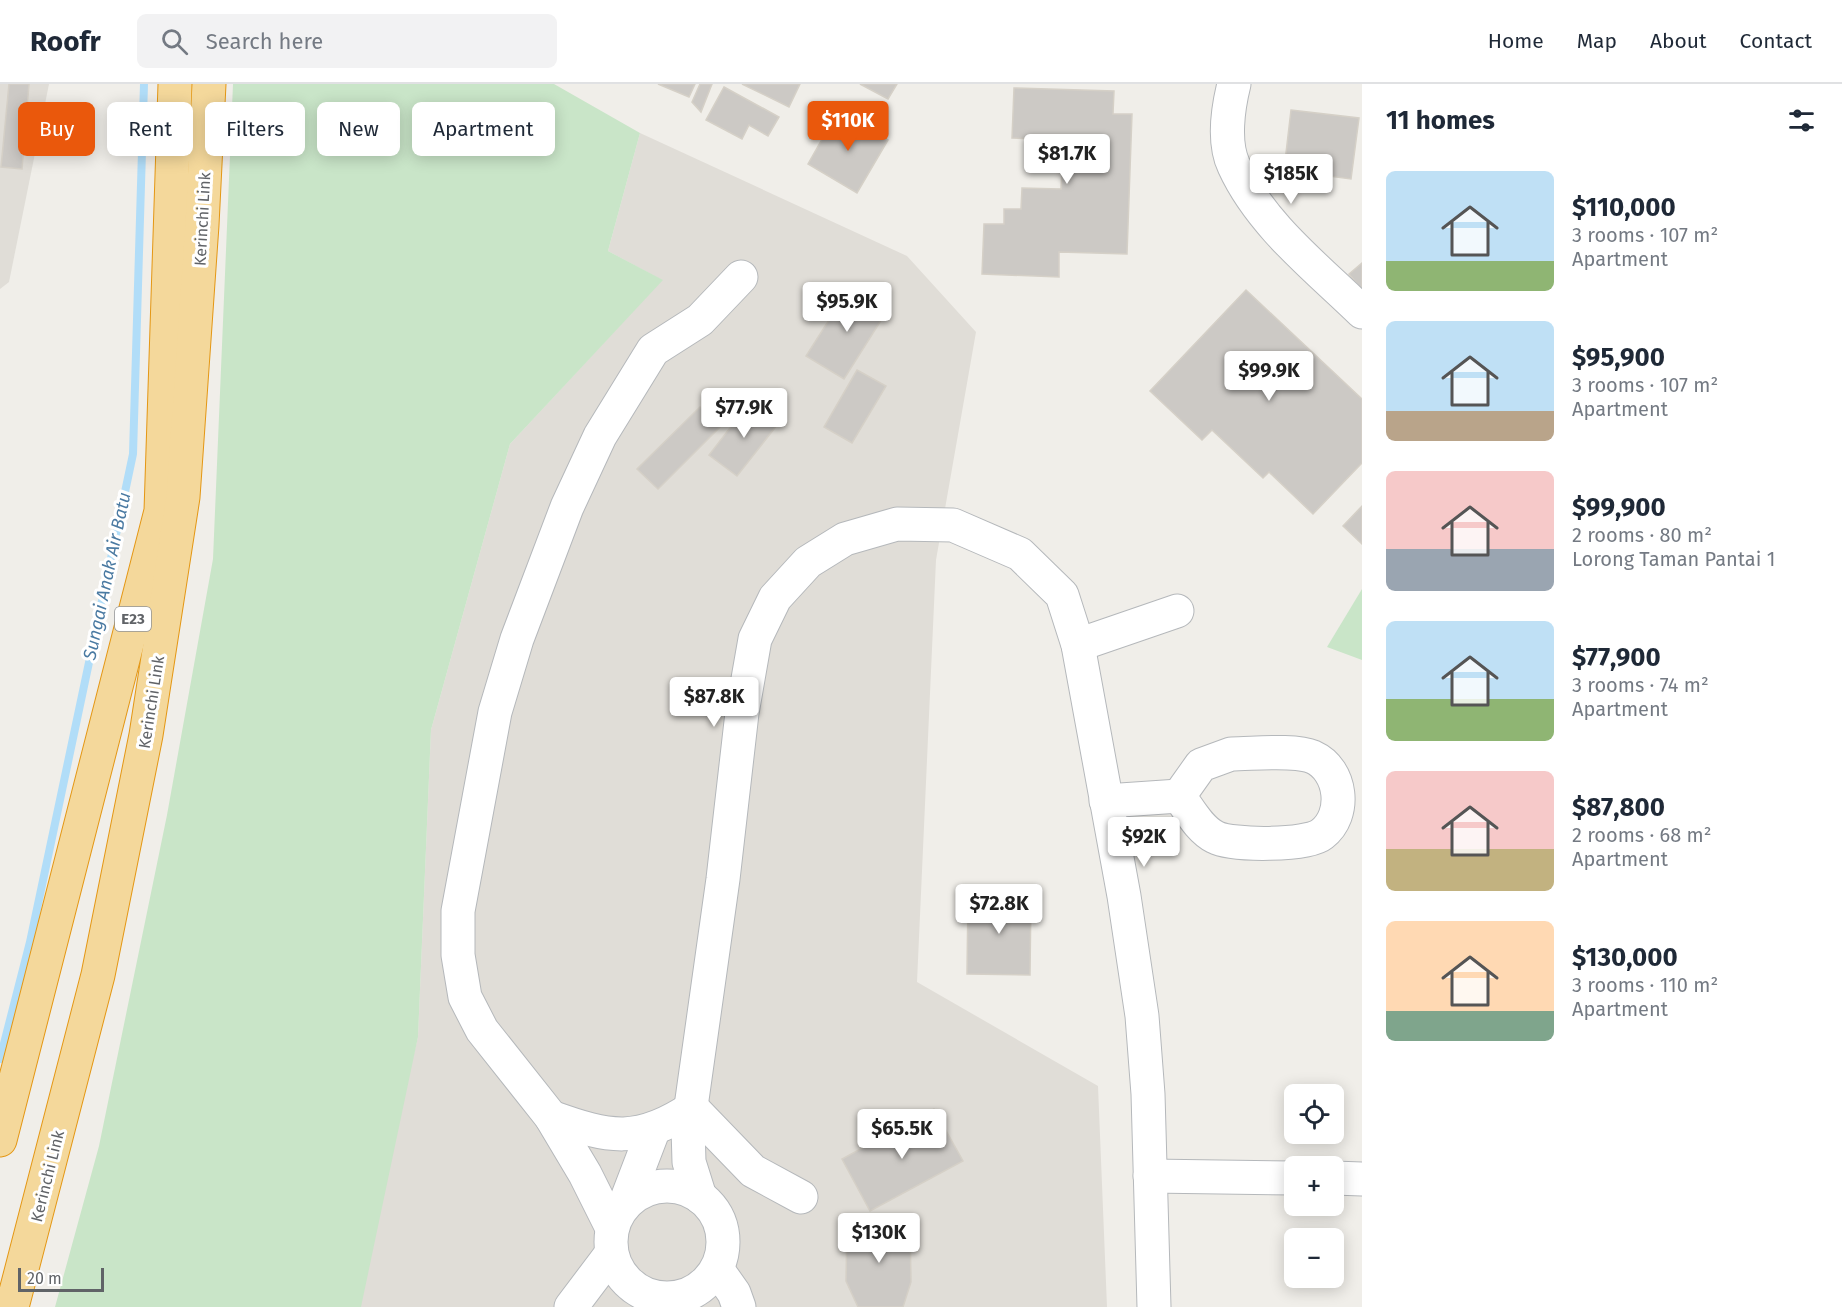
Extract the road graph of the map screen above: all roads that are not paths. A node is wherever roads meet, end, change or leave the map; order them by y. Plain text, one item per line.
1 (176, 84) edge
2 (209, 84) edge
3 (1234, 84) edge
4 (741, 277) dead end
5 (1362, 312) edge
6 (1177, 611) dead end
7 (1078, 645) junction
8 (1179, 796) dead end
9 (1106, 801) junction
10 (692, 1108) junction
11 (551, 1117) junction
12 (653, 1131) junction
13 (0, 1140) edge
14 (1150, 1176) junction
15 (1284, 1178) edge
16 (1344, 1179) edge
17 (1362, 1179) edge
18 (700, 1197) junction
19 (801, 1197) dead end
20 (616, 1229) junction
21 (717, 1269) junction
22 (626, 1298) edge
23 (12, 1307) edge
24 (571, 1307) edge
25 (739, 1307) edge
26 (1154, 1307) edge

1 - 13 highway, Kerinchi Link / E23
2 - 23 highway, Kerinchi Link / E23
3 - 5 street
4 - 11 street
6 - 7 street
7 - 9 street
7 - 10 street
8 - 9 street
9 - 14 street
10 - 12 street
10 - 18 street
10 - 19 street
11 - 12 street
11 - 20 street
12 - 20 street
14 - 15 street
14 - 26 street
16 - 17 street
18 - 20 street
18 - 21 street
20 - 22 street
20 - 24 street
21 - 22 street
21 - 25 street

